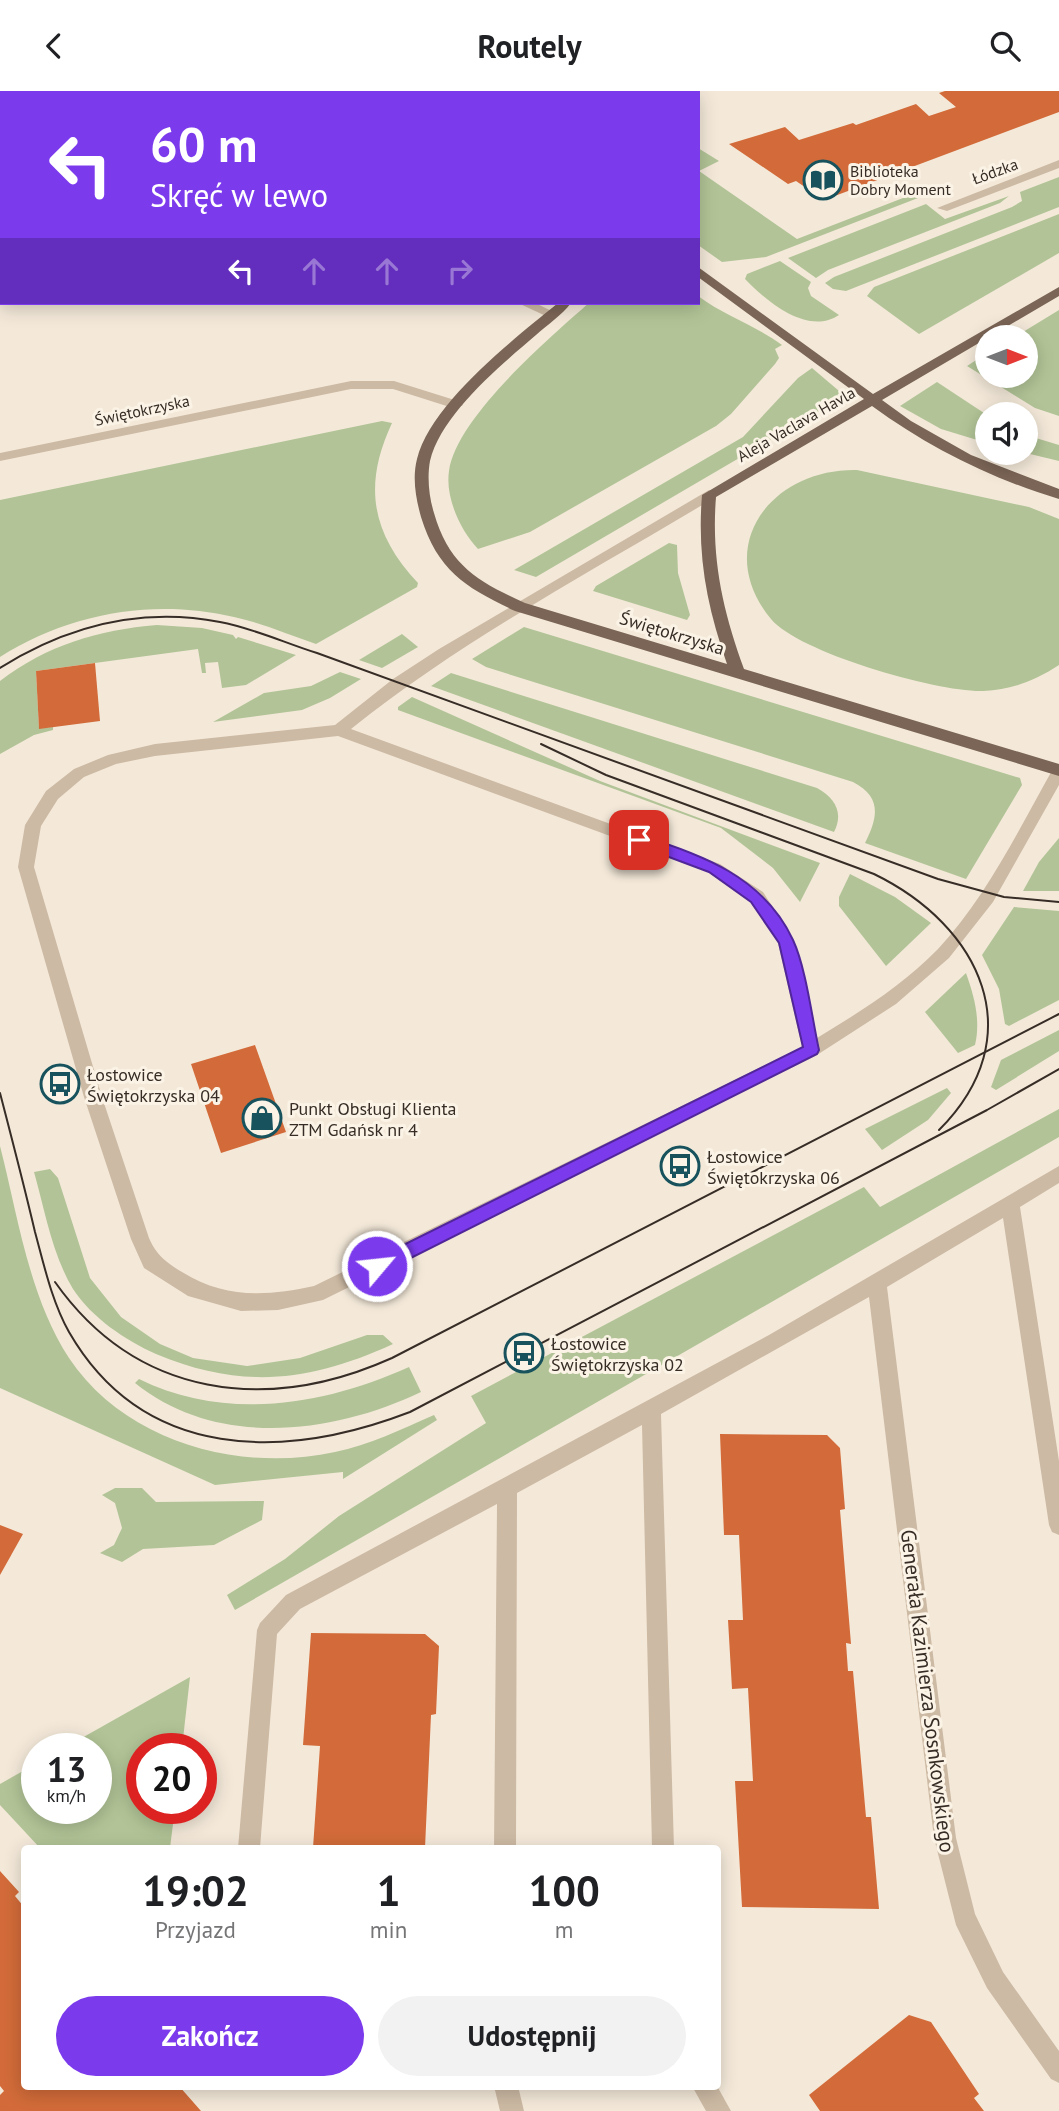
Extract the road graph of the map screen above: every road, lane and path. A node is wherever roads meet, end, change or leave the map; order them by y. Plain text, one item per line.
1 (1059, 164) edge
2 (943, 208) dead end
3 (700, 272) edge
4 (1059, 291) edge
5 (529, 305) edge
6 (563, 305) edge
7 (552, 314) junction
8 (872, 401) junction
9 (456, 405) junction
10 (0, 457) edge
11 (1059, 494) edge
12 (709, 495) junction
13 (520, 607) junction
14 (738, 673) junction
15 (339, 730) junction
16 (1059, 771) edge
17 (811, 1050) junction
18 (1059, 1174) edge
19 (1010, 1204) junction
20 (877, 1283) junction
21 (651, 1410) junction
22 (507, 1488) junction
23 (1059, 1525) edge
24 (249, 1845) edge
25 (505, 1845) edge
26 (663, 1845) edge
27 (1059, 2071) edge
28 (507, 2090) edge
29 (706, 2090) edge
30 (512, 2111) edge
31 (719, 2111) edge

1 - 2 street, Łódzka
3 - 8 main road
4 - 8 main road, Aleja Vaclava Havla
5 - 7 street
6 - 7 main road, Świętokrzyska
7 - 9 main road, Świętokrzyska
8 - 11 main road
8 - 12 main road, Aleja Vaclava Havla
9 - 10 street, Świętokrzyska
9 - 13 main road, Świętokrzyska
12 - 13 street
12 - 14 main road
13 - 14 main road, Świętokrzyska
13 - 15 street
14 - 16 main road, Świętokrzyska
15 - 17 street
15 - 17 street
16 - 17 street
18 - 19 street
19 - 20 street
19 - 23 street
20 - 21 street
20 - 27 street, Generała Kazimierza Sosnkowskiego
21 - 22 street
21 - 26 street
22 - 24 street
22 - 25 street
28 - 30 street
29 - 31 street

